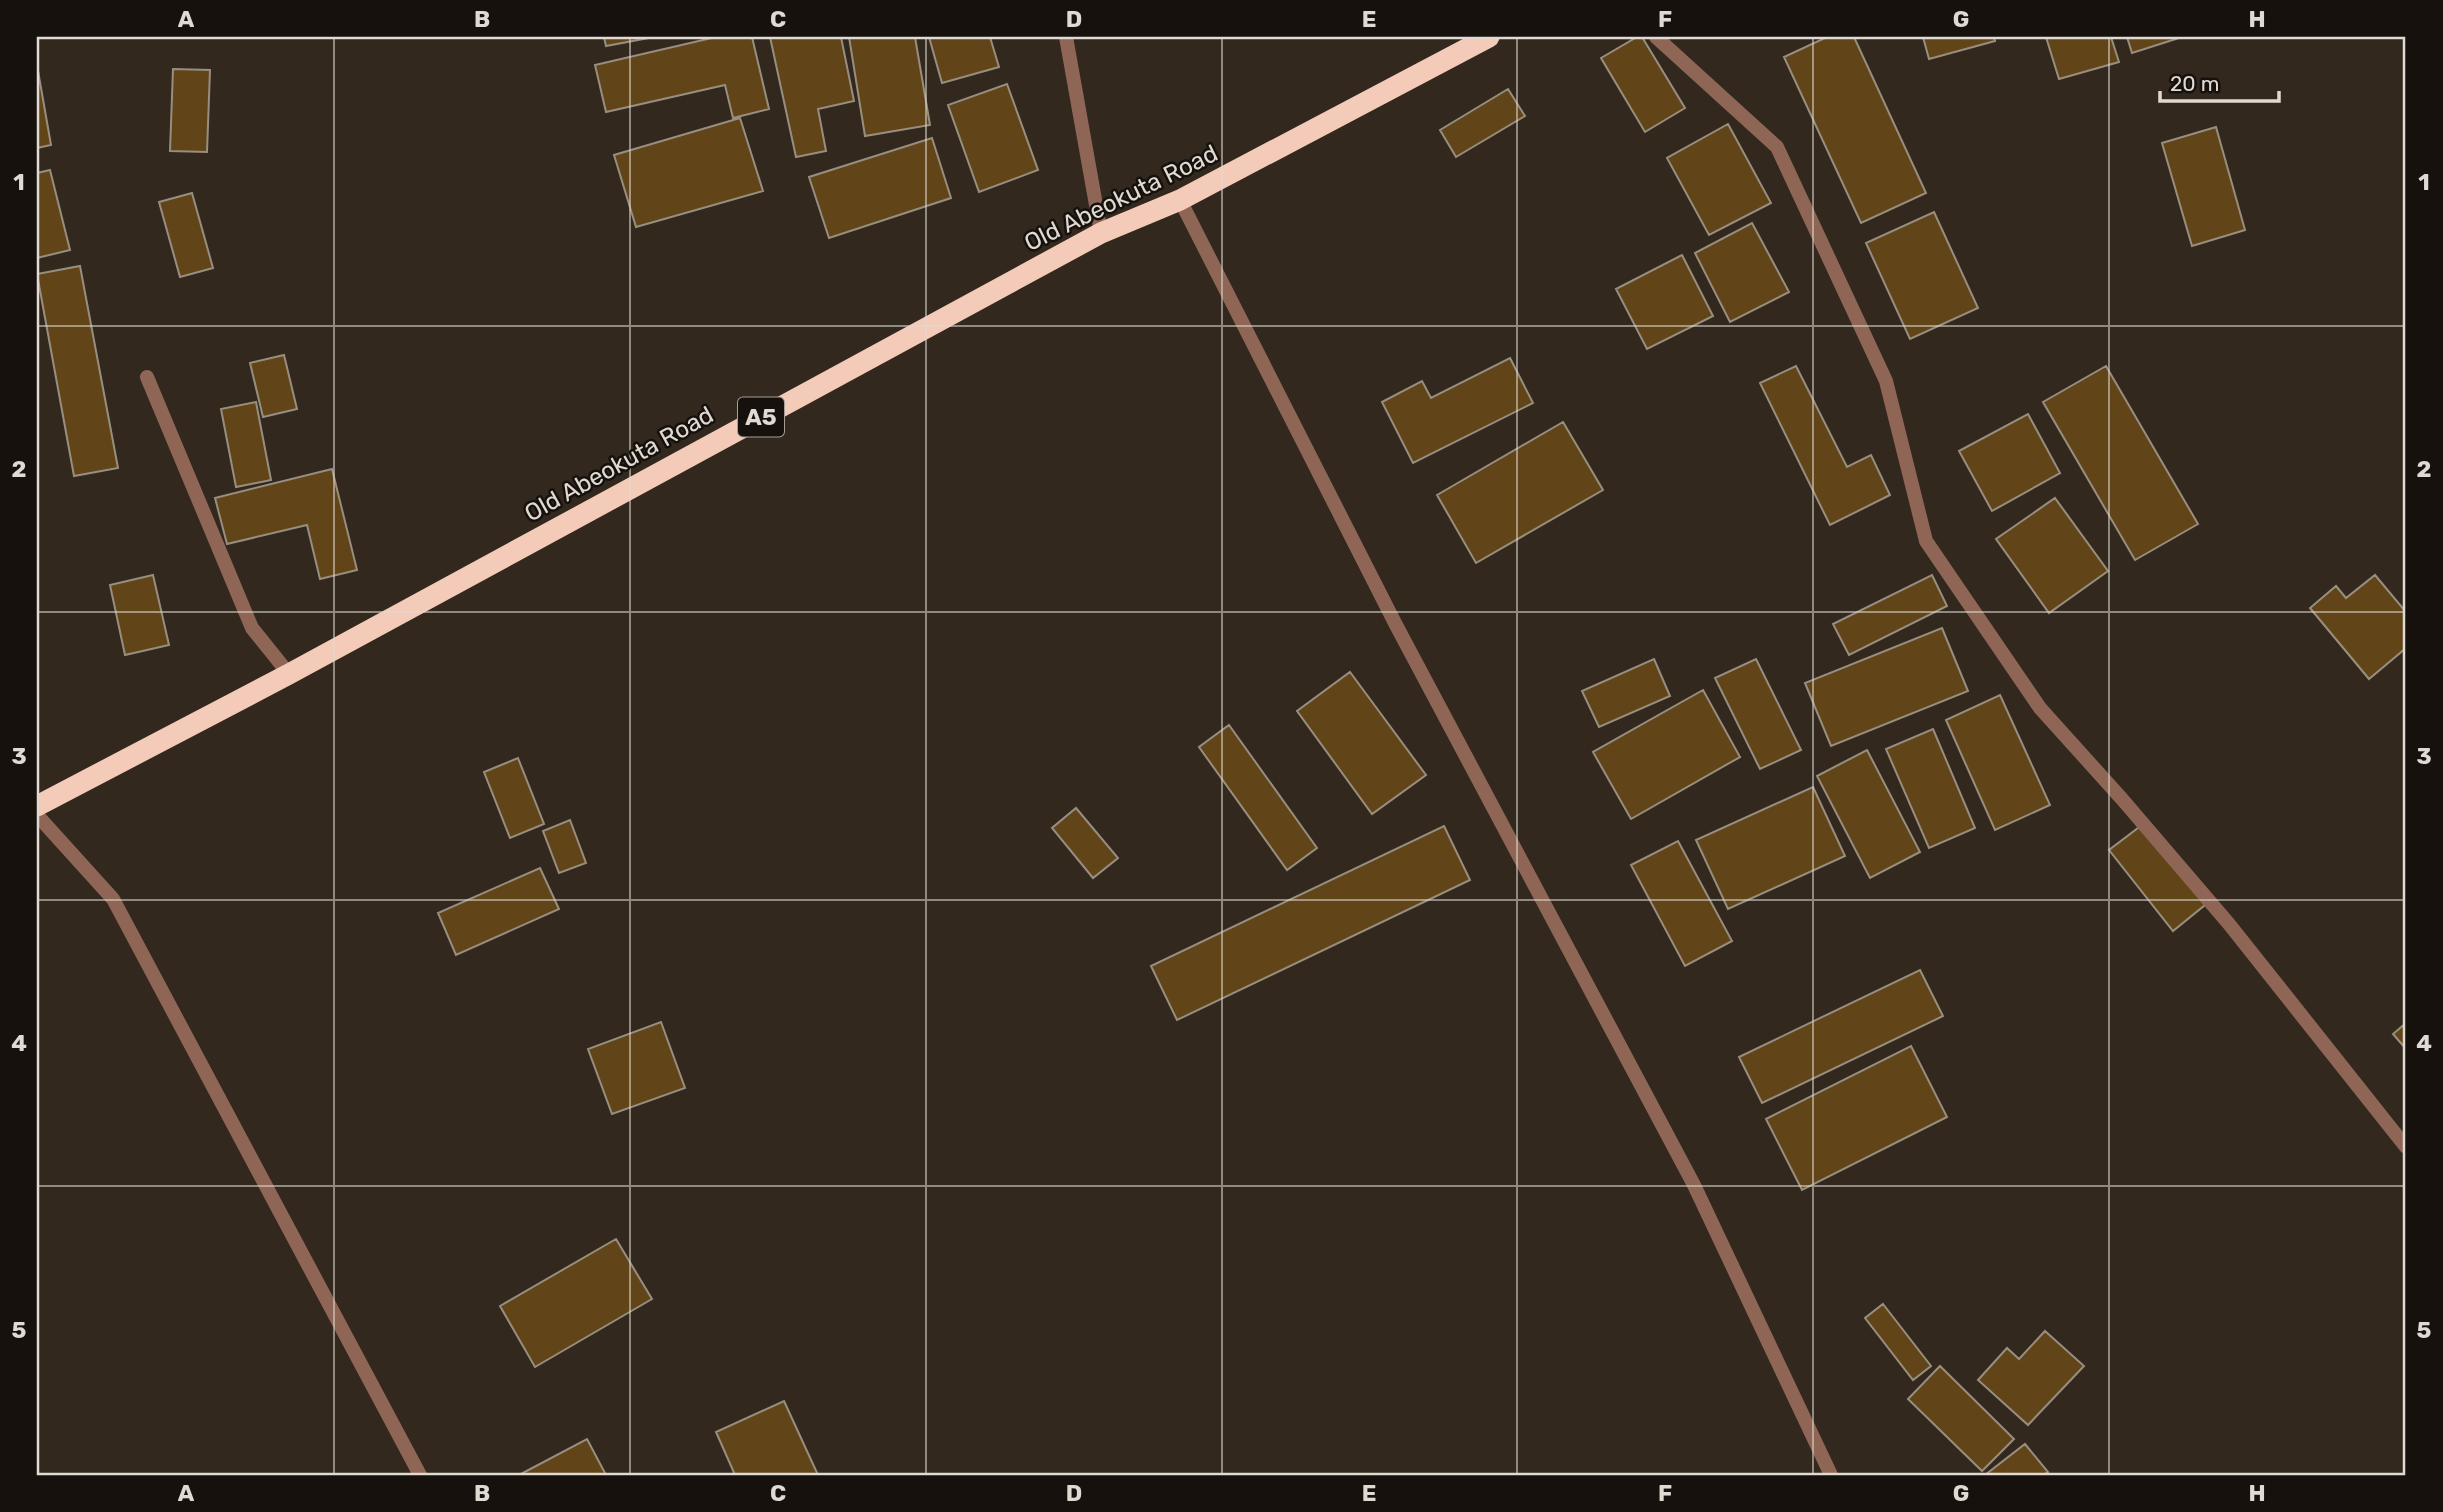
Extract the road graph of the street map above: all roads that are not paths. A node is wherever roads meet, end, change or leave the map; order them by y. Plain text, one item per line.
1 (1066, 37) edge
2 (1489, 37) edge
3 (1656, 37) edge
4 (1180, 200) junction
5 (1101, 233) junction
6 (148, 377) dead end
7 (289, 674) junction
8 (37, 806) edge
9 (37, 815) edge
10 (2406, 1147) edge
11 (420, 1475) edge
12 (1830, 1475) edge

1 - 5 street
2 - 4 highway, Old Abeokuta Road / A5
3 - 10 street
4 - 5 highway, Old Abeokuta Road / A5
4 - 12 street
5 - 7 highway, Old Abeokuta Road / A5
6 - 7 street
7 - 8 highway, Old Abeokuta Road / A5
9 - 11 street

